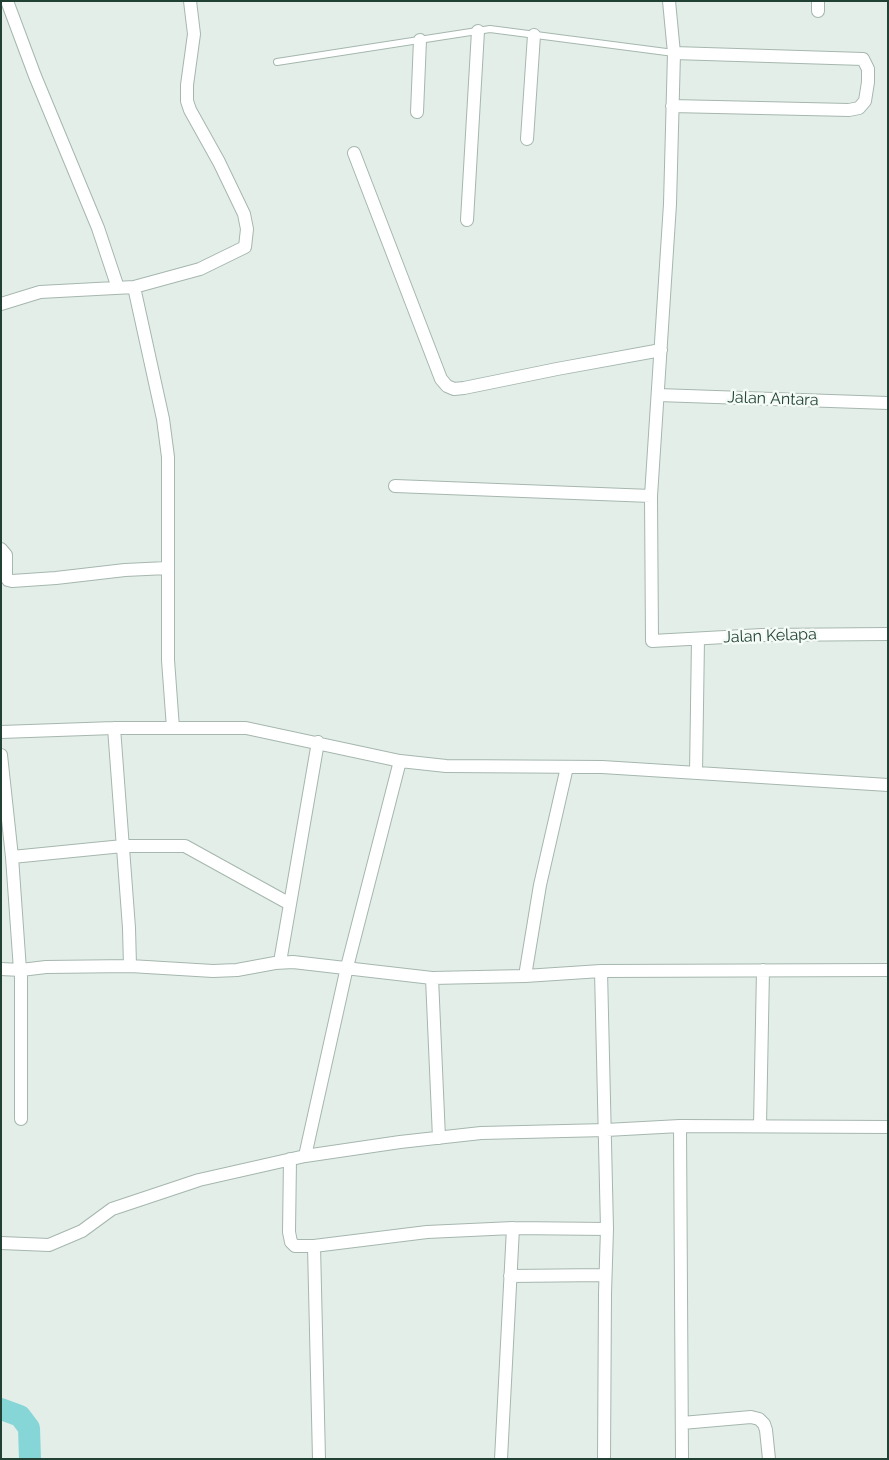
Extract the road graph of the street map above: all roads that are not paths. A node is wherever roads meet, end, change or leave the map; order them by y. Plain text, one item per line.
1 (7, 1) edge
2 (190, 1) edge
3 (669, 1) edge
4 (478, 31) junction
5 (534, 35) junction
6 (420, 40) junction
7 (674, 54) junction
8 (277, 62) dead end
9 (672, 106) junction
10 (417, 112) dead end
11 (527, 139) dead end
12 (354, 153) dead end
13 (467, 220) dead end
14 (134, 287) junction
15 (118, 288) junction
16 (1, 304) edge
17 (661, 350) junction
18 (658, 395) junction
19 (888, 403) edge
20 (395, 486) dead end
21 (651, 496) junction
22 (1, 550) edge
23 (166, 568) junction
24 (888, 634) edge
25 (698, 639) junction
26 (114, 728) junction
27 (173, 728) junction
28 (1, 732) edge
29 (318, 742) junction
30 (1, 755) edge
31 (400, 761) junction
32 (567, 767) junction
33 (696, 773) junction
34 (888, 785) edge
35 (122, 846) junction
36 (12, 857) junction
37 (290, 904) junction
38 (280, 962) junction
39 (130, 966) junction
40 (346, 967) junction
41 (1, 969) edge
42 (21, 970) junction
43 (764, 970) junction
44 (888, 970) edge
45 (601, 971) junction
46 (525, 976) junction
47 (432, 978) junction
48 (21, 1119) dead end
49 (760, 1125) junction
50 (680, 1126) junction
51 (888, 1127) edge
52 (606, 1130) junction
53 (439, 1138) junction
54 (305, 1156) junction
55 (290, 1159) junction
56 (513, 1228) junction
57 (607, 1229) junction
58 (1, 1242) edge
59 (314, 1246) junction
60 (510, 1276) junction
61 (605, 1276) junction
62 (682, 1423) junction
63 (319, 1459) edge
64 (502, 1459) edge
65 (604, 1459) edge
66 (682, 1459) edge
67 (769, 1459) edge

1 - 15 street
2 - 14 street
3 - 7 street
4 - 5 lane
4 - 6 lane
4 - 13 street
5 - 7 lane
5 - 11 street
6 - 8 lane
6 - 10 street
7 - 9 street
7 - 9 street
9 - 17 street
12 - 17 street
14 - 15 street
14 - 23 street
15 - 16 street
17 - 18 street
18 - 19 street, Jalan Antara
18 - 21 street
20 - 21 street
21 - 25 street, Jalan Kelapa
22 - 23 street
23 - 27 street
24 - 25 street, Jalan Kelapa
25 - 33 street
26 - 27 street
26 - 28 street
26 - 35 street
27 - 29 street
29 - 31 street
29 - 37 street
30 - 36 street
31 - 32 street
31 - 40 street
32 - 33 street
32 - 46 street
33 - 34 street
35 - 36 street
35 - 37 street
35 - 39 street
36 - 42 street
37 - 38 street
38 - 39 street
38 - 40 street
39 - 42 street
40 - 47 street
40 - 54 street
41 - 42 street
42 - 48 street
43 - 44 street
43 - 45 street
43 - 49 street
45 - 46 street
45 - 52 street
46 - 47 street
47 - 53 street
49 - 50 street
49 - 51 street
50 - 52 street
50 - 62 street
52 - 53 street
52 - 57 street
53 - 54 street
54 - 55 street
55 - 58 street
55 - 59 street
56 - 57 street
56 - 59 street
56 - 60 street
57 - 61 street
59 - 63 street
60 - 61 street
60 - 64 street
61 - 65 street
62 - 66 street
62 - 67 street

